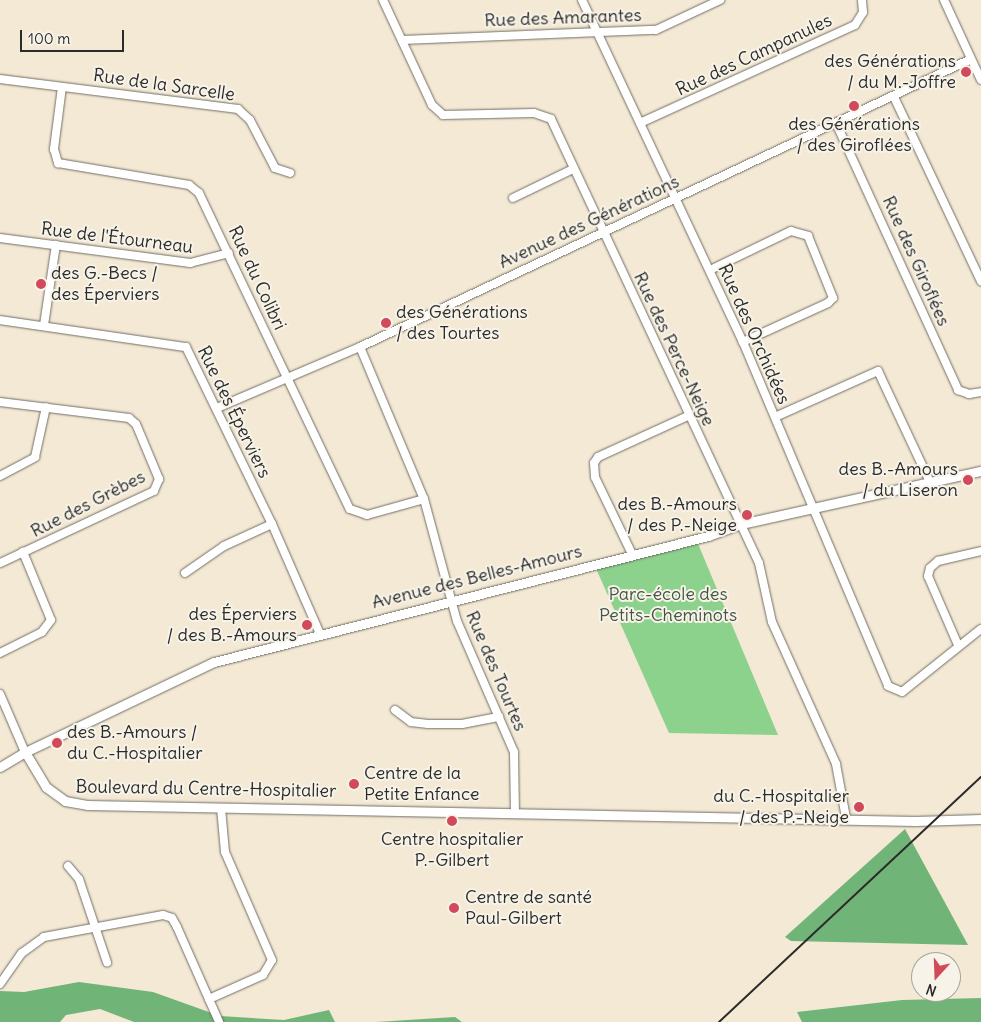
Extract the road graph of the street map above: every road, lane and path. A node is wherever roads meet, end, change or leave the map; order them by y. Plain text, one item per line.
1 (383, 0) edge
2 (582, 0) edge
3 (720, 0) edge
4 (862, 0) edge
5 (944, 0) edge
6 (595, 32) junction
7 (402, 40) junction
8 (971, 59) junction
9 (0, 79) edge
10 (981, 80) edge
11 (62, 87) junction
12 (894, 97) junction
13 (640, 123) junction
14 (836, 123) junction
15 (573, 169) junction
16 (290, 173) dead end
17 (676, 197) junction
18 (513, 198) dead end
19 (603, 231) junction
20 (0, 238) edge
21 (56, 246) junction
22 (229, 253) junction
23 (710, 270) junction
24 (981, 280) edge
25 (0, 320) edge
26 (44, 325) junction
27 (743, 342) junction
28 (360, 347) junction
29 (286, 379) junction
30 (981, 392) edge
31 (0, 402) edge
32 (46, 407) junction
33 (217, 408) junction
34 (688, 416) junction
35 (775, 417) junction
36 (981, 471) edge
37 (0, 476) edge
38 (931, 484) junction
39 (424, 499) junction
40 (815, 509) junction
41 (272, 524) junction
42 (741, 524) junction
43 (981, 551) edge
44 (23, 552) junction
45 (632, 554) junction
46 (0, 563) edge
47 (185, 573) dead end
48 (450, 601) junction
49 (981, 629) edge
50 (320, 634) junction
51 (958, 646) junction
52 (0, 653) edge
53 (0, 694) edge
54 (395, 710) dead end
55 (499, 717) junction
56 (25, 752) junction
57 (0, 767) edge
58 (222, 808) junction
59 (515, 813) junction
60 (846, 818) junction
61 (981, 819) edge
62 (68, 866) dead end
63 (95, 926) junction
64 (107, 962) dead end
65 (0, 984) edge
66 (209, 999) junction
67 (219, 1022) edge

1 - 7 street, Rue des Perce-Neige
2 - 6 street, Rue des Orchidées
3 - 6 street, Rue des Amarantes
4 - 13 street, Rue des Campanules
5 - 8 street
6 - 7 street, Rue des Amarantes
6 - 13 street, Rue des Orchidées
7 - 15 street, Rue des Perce-Neige
8 - 10 street
8 - 12 street, Avenue des Générations
9 - 11 street, Rue de la Sarcelle
11 - 16 street, Rue de la Sarcelle
11 - 22 street, Rue du Colibri
12 - 14 street, Avenue des Générations
12 - 24 street
13 - 17 street, Rue des Orchidées
14 - 17 street, Avenue des Générations
14 - 30 street, Rue des Giroflées
15 - 18 street
15 - 19 street, Rue des Perce-Neige
17 - 19 street, Avenue des Générations
17 - 23 street, Rue des Orchidées
19 - 28 street, Avenue des Générations
19 - 34 street, Rue des Perce-Neige
20 - 21 street, Rue de l'Étourneau
21 - 22 street, Rue de l'Étourneau
21 - 26 street
22 - 29 street, Rue du Colibri
23 - 27 street, Rue des Orchidées
23 - 27 street
25 - 26 street, Rue des Éperviers
26 - 33 street, Rue des Éperviers
27 - 35 street, Rue des Orchidées
28 - 29 street, Avenue des Générations
28 - 39 street, Rue des Tourtes
29 - 33 street, Avenue des Générations
29 - 39 street, Rue du Colibri
31 - 32 street, Rue des Grèbes
32 - 37 street
32 - 44 street, Rue des Grèbes
33 - 41 street, Rue des Éperviers
34 - 42 street, Rue des Perce-Neige
34 - 45 street
35 - 38 street
35 - 40 street, Rue des Orchidées
36 - 38 street, Avenue des Belles-Amours
38 - 40 street, Avenue des Belles-Amours
39 - 48 street, Rue des Tourtes
40 - 42 street, Avenue des Belles-Amours
40 - 51 street, Rue des Orchidées
41 - 47 street
41 - 50 street, Rue des Éperviers
42 - 45 street, Avenue des Belles-Amours
42 - 60 street, Rue des Perce-Neige
43 - 51 street
44 - 46 street
44 - 52 street, Rue des Grèbes
45 - 48 street, Avenue des Belles-Amours
48 - 50 street, Avenue des Belles-Amours
48 - 55 street, Rue des Tourtes
49 - 51 street
50 - 56 street, Avenue des Belles-Amours
53 - 56 street
54 - 55 street
55 - 59 street, Rue des Tourtes
56 - 57 street, Avenue des Belles-Amours
56 - 58 street, Boulevard du Centre-Hospitalier
58 - 59 street, Boulevard du Centre-Hospitalier
58 - 66 street
59 - 60 street, Boulevard du Centre-Hospitalier
60 - 61 street, Boulevard du Centre-Hospitalier
62 - 63 street
63 - 64 street
63 - 65 street
63 - 66 street
66 - 67 street

